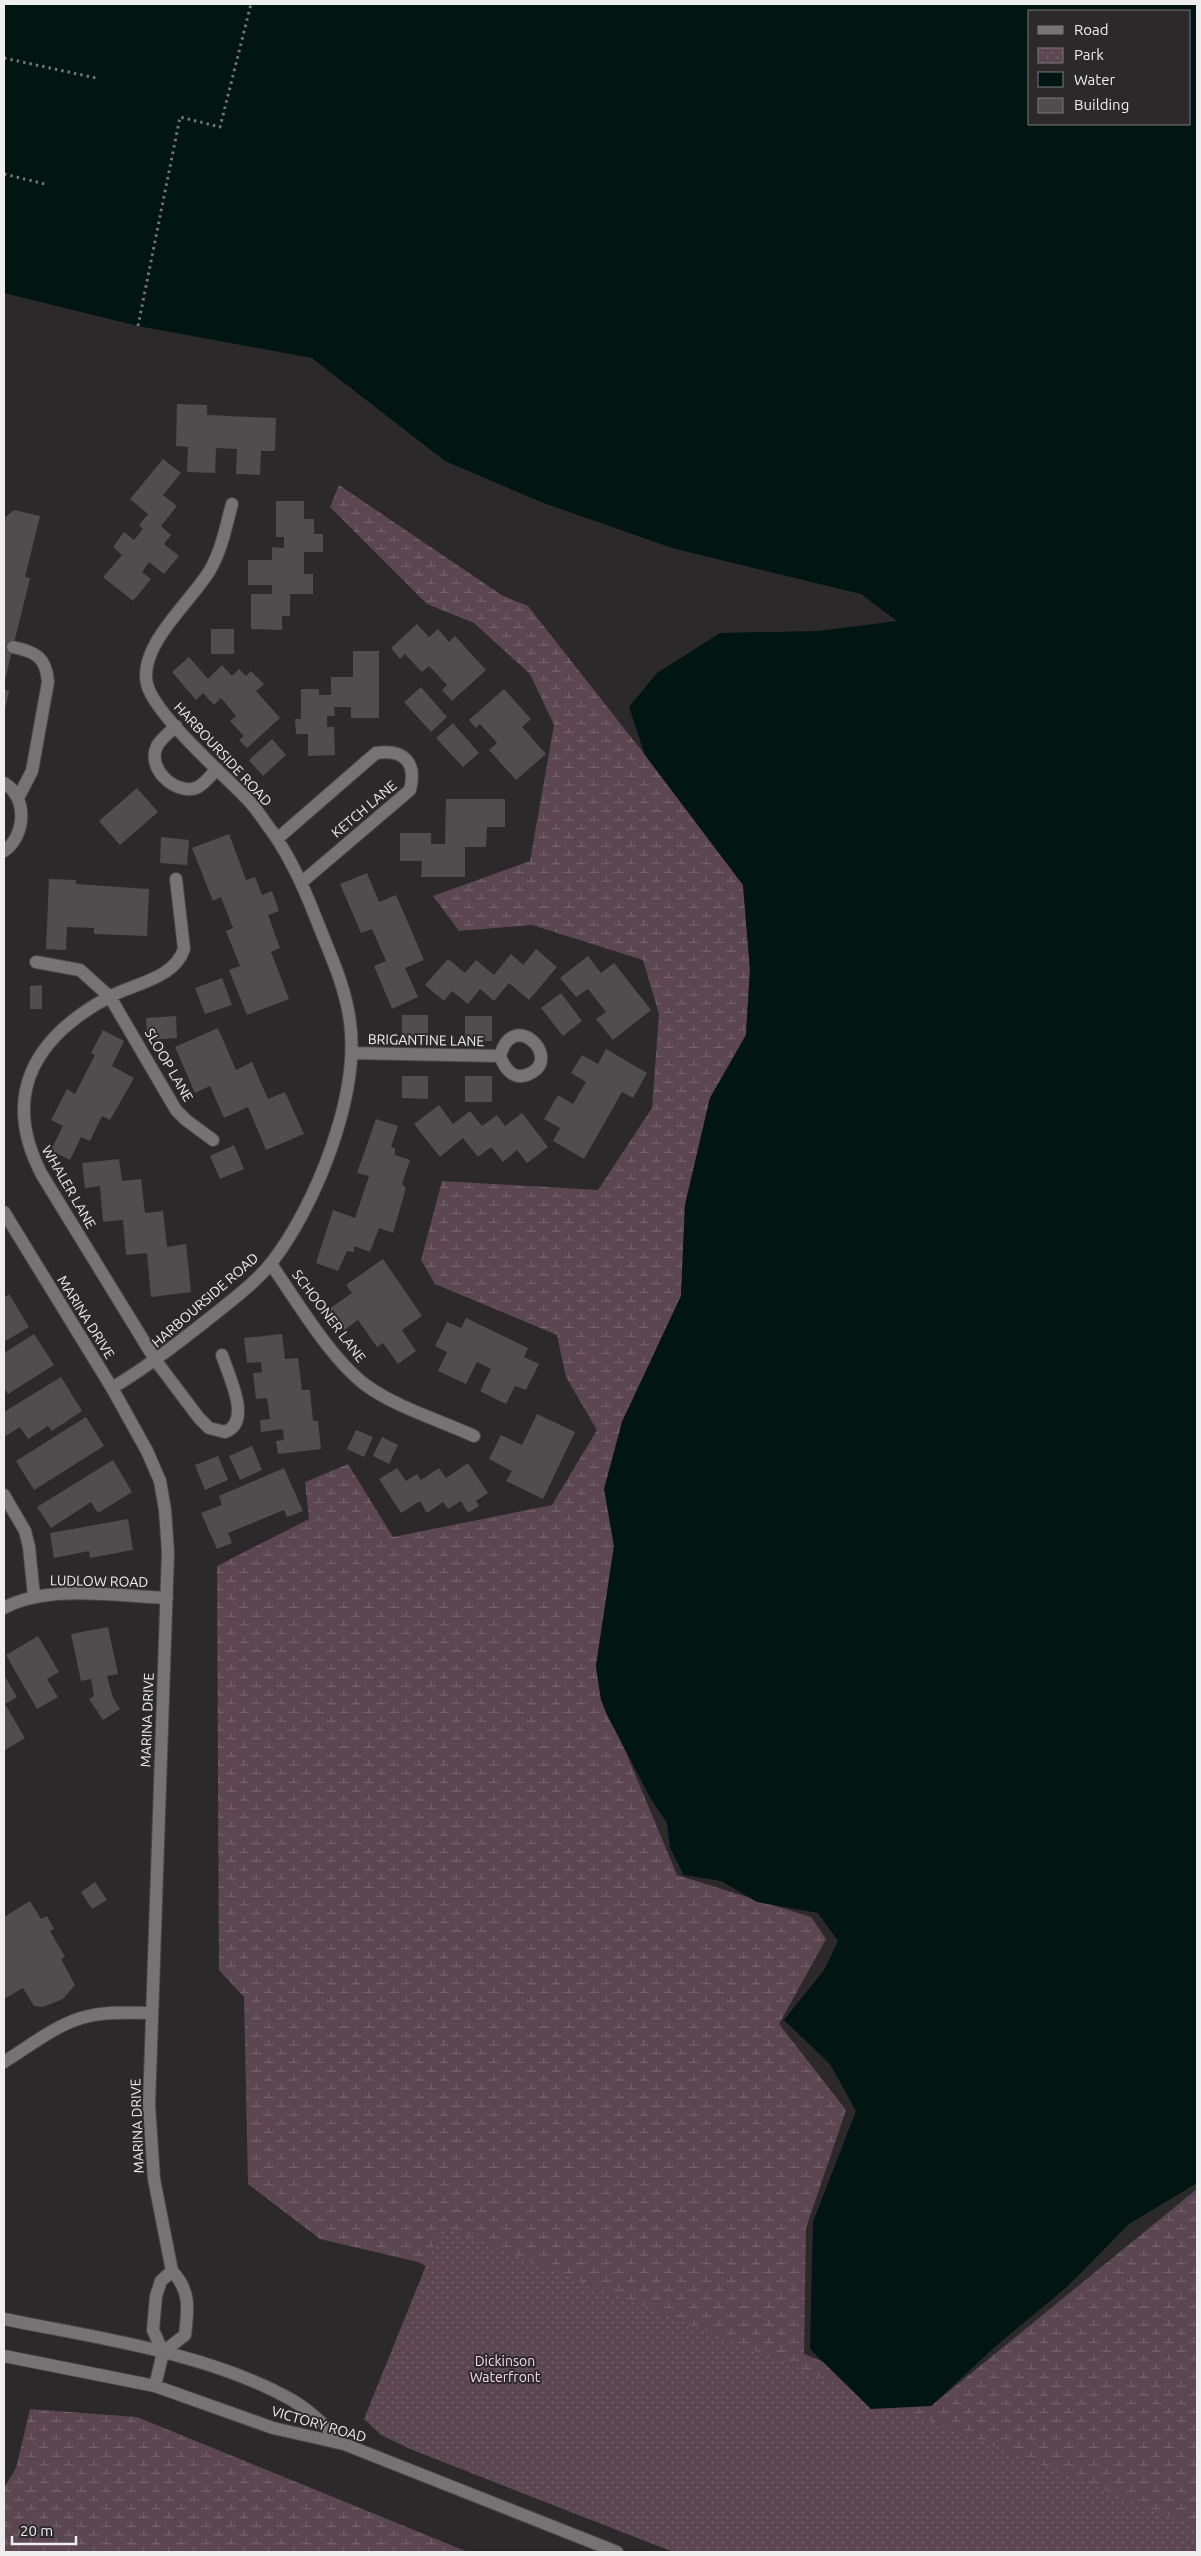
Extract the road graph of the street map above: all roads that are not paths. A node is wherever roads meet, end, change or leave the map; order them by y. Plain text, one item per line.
1 (232, 504) dead end
2 (13, 647) dead end
3 (176, 726) junction
4 (216, 769) junction
5 (4, 783) edge
6 (18, 798) junction
7 (277, 838) junction
8 (4, 850) edge
9 (176, 879) dead end
10 (302, 882) junction
11 (36, 962) dead end
12 (110, 997) junction
13 (352, 1053) junction
14 (500, 1056) dead end
15 (213, 1140) dead end
16 (4, 1212) edge
17 (271, 1264) junction
18 (222, 1355) dead end
19 (156, 1361) junction
20 (112, 1388) junction
21 (474, 1436) dead end
22 (4, 1495) edge
23 (34, 1596) junction
24 (167, 1598) junction
25 (4, 1608) edge
26 (151, 2013) junction
27 (4, 2062) edge
28 (172, 2270) junction
29 (4, 2319) edge
30 (163, 2352) junction
31 (4, 2356) edge
32 (155, 2386) junction
33 (344, 2444) junction
34 (617, 2552) edge

1 - 3 street, HARBOURSIDE ROAD
2 - 6 street
3 - 4 street, HARBOURSIDE ROAD
3 - 4 street
4 - 7 street, HARBOURSIDE ROAD
5 - 6 street
6 - 8 street
7 - 10 street, HARBOURSIDE ROAD
7 - 10 street, KETCH LANE
9 - 12 street, WHALER LANE
10 - 13 street, HARBOURSIDE ROAD
11 - 12 street, SLOOP LANE
12 - 15 street, SLOOP LANE
12 - 19 street, WHALER LANE
13 - 14 street, BRIGANTINE LANE
13 - 17 street, HARBOURSIDE ROAD
16 - 20 street, MARINA DRIVE
17 - 19 street, HARBOURSIDE ROAD
17 - 21 street, SCHOONER LANE
18 - 19 street, WHALER LANE
19 - 20 street, HARBOURSIDE ROAD
20 - 24 street, MARINA DRIVE
22 - 23 street
23 - 24 street, LUDLOW ROAD
23 - 25 street, LUDLOW ROAD
24 - 26 street, MARINA DRIVE
26 - 27 street
26 - 28 street, MARINA DRIVE
28 - 30 street
28 - 30 street, MARINA DRIVE
29 - 30 street
30 - 32 street
30 - 33 street
31 - 32 street, VICTORY ROAD
32 - 33 street, VICTORY ROAD
33 - 34 street, VICTORY ROAD

